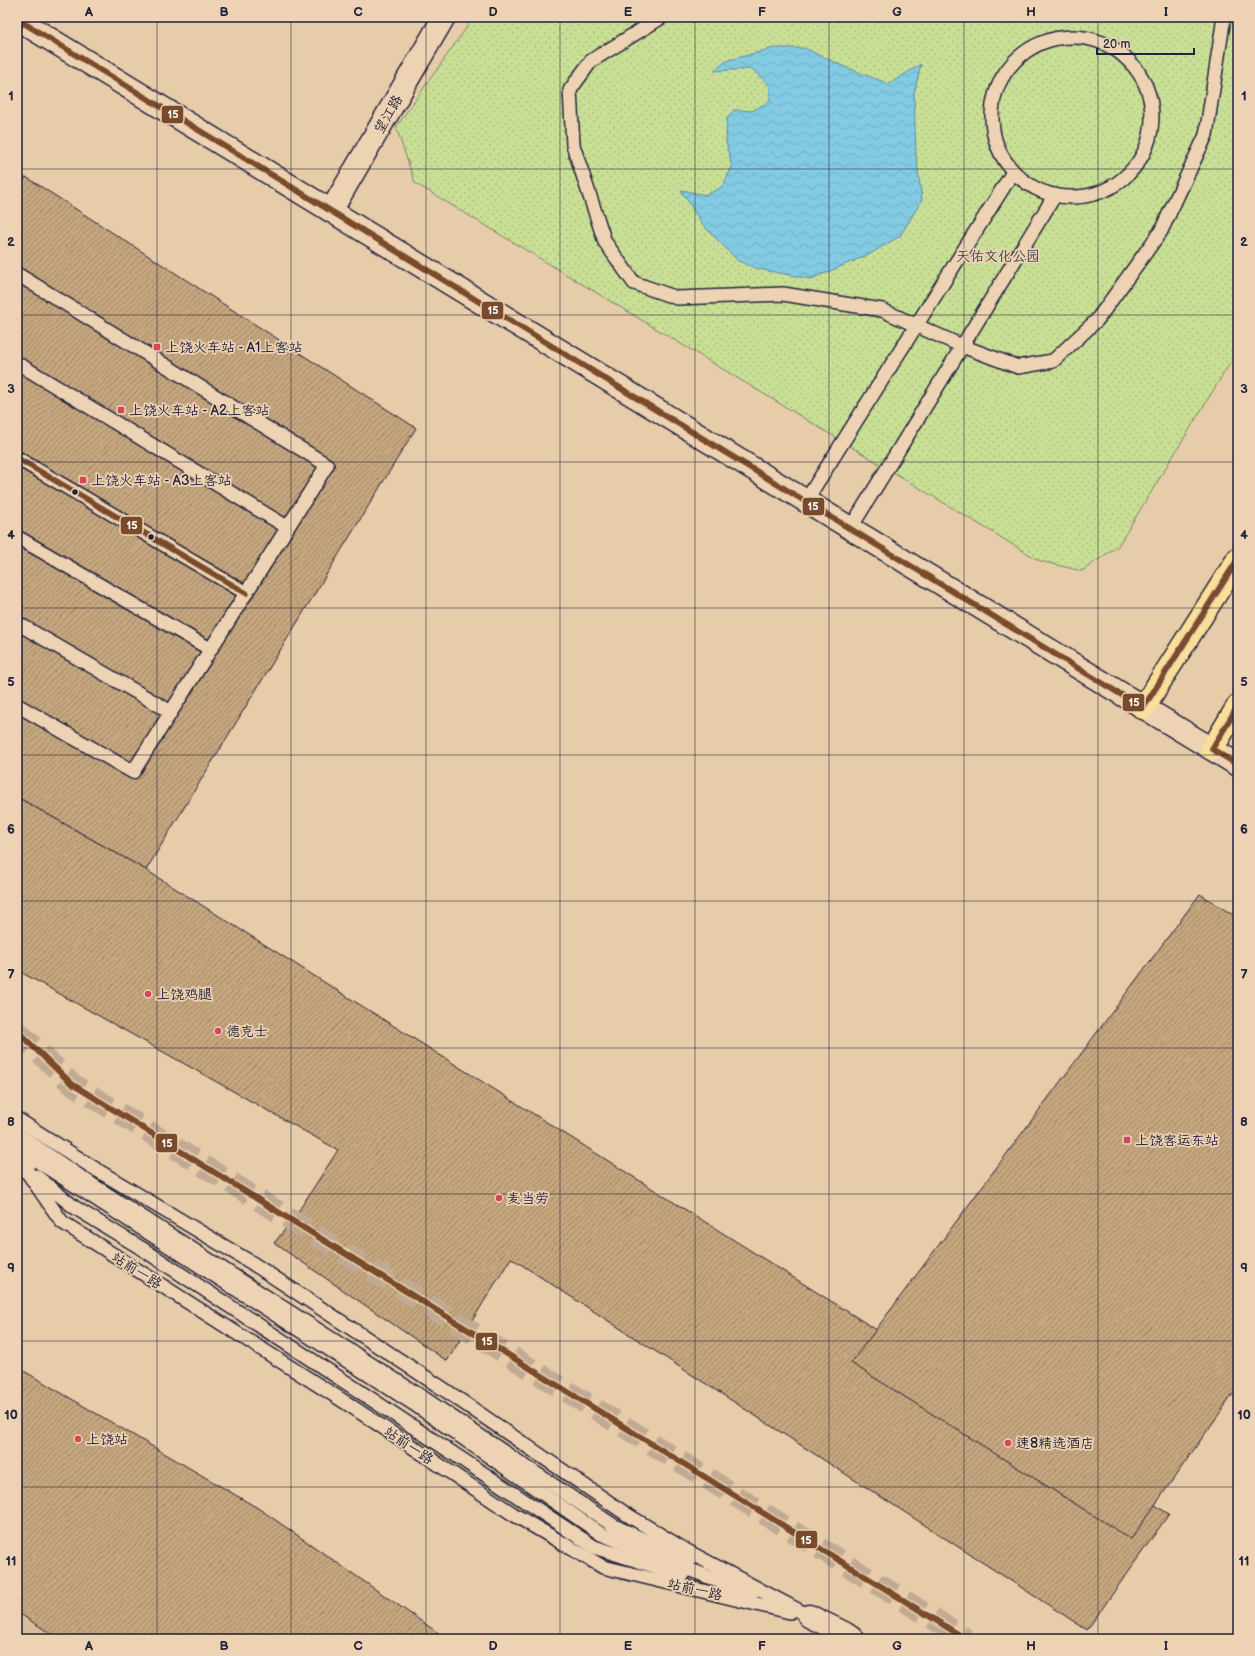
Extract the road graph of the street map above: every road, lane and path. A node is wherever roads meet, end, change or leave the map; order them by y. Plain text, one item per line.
1 (444, 17) edge
2 (662, 17) edge
3 (1224, 17) edge
4 (19, 24) edge
5 (1013, 172) junction
6 (1055, 195) junction
7 (331, 211) junction
8 (17, 274) edge
9 (917, 326) junction
10 (962, 346) junction
11 (17, 363) edge
12 (17, 458) edge
13 (805, 502) junction
14 (287, 527) junction
15 (850, 529) junction
16 (17, 537) edge
17 (1238, 559) edge
18 (246, 593) junction
19 (17, 623) edge
20 (210, 649) junction
21 (17, 705) edge
22 (1238, 706) edge
23 (1143, 708) junction
24 (171, 712) junction
25 (1212, 748) junction
26 (1238, 765) edge
27 (17, 1119) edge
28 (17, 1134) edge
29 (19, 1157) edge
30 (808, 1616) junction
31 (853, 1639) edge

1 - 7 street, 望江路
2 - 9 lane
3 - 10 lane
4 - 7 street
5 - 6 lane
5 - 6 lane
5 - 9 lane
6 - 10 lane
7 - 13 street
8 - 14 lane
9 - 10 lane
9 - 13 lane
10 - 15 lane
11 - 14 lane
12 - 18 lane
13 - 15 street
14 - 18 lane
15 - 23 street
16 - 20 lane
17 - 23 main road
18 - 20 lane
19 - 24 lane
20 - 24 lane
21 - 24 lane
22 - 25 main road
23 - 25 street
25 - 26 street
27 - 30 lane
28 - 30 lane
29 - 30 lane
29 - 30 lane
29 - 30 lane, 站前一路
30 - 31 street, 站前一路

